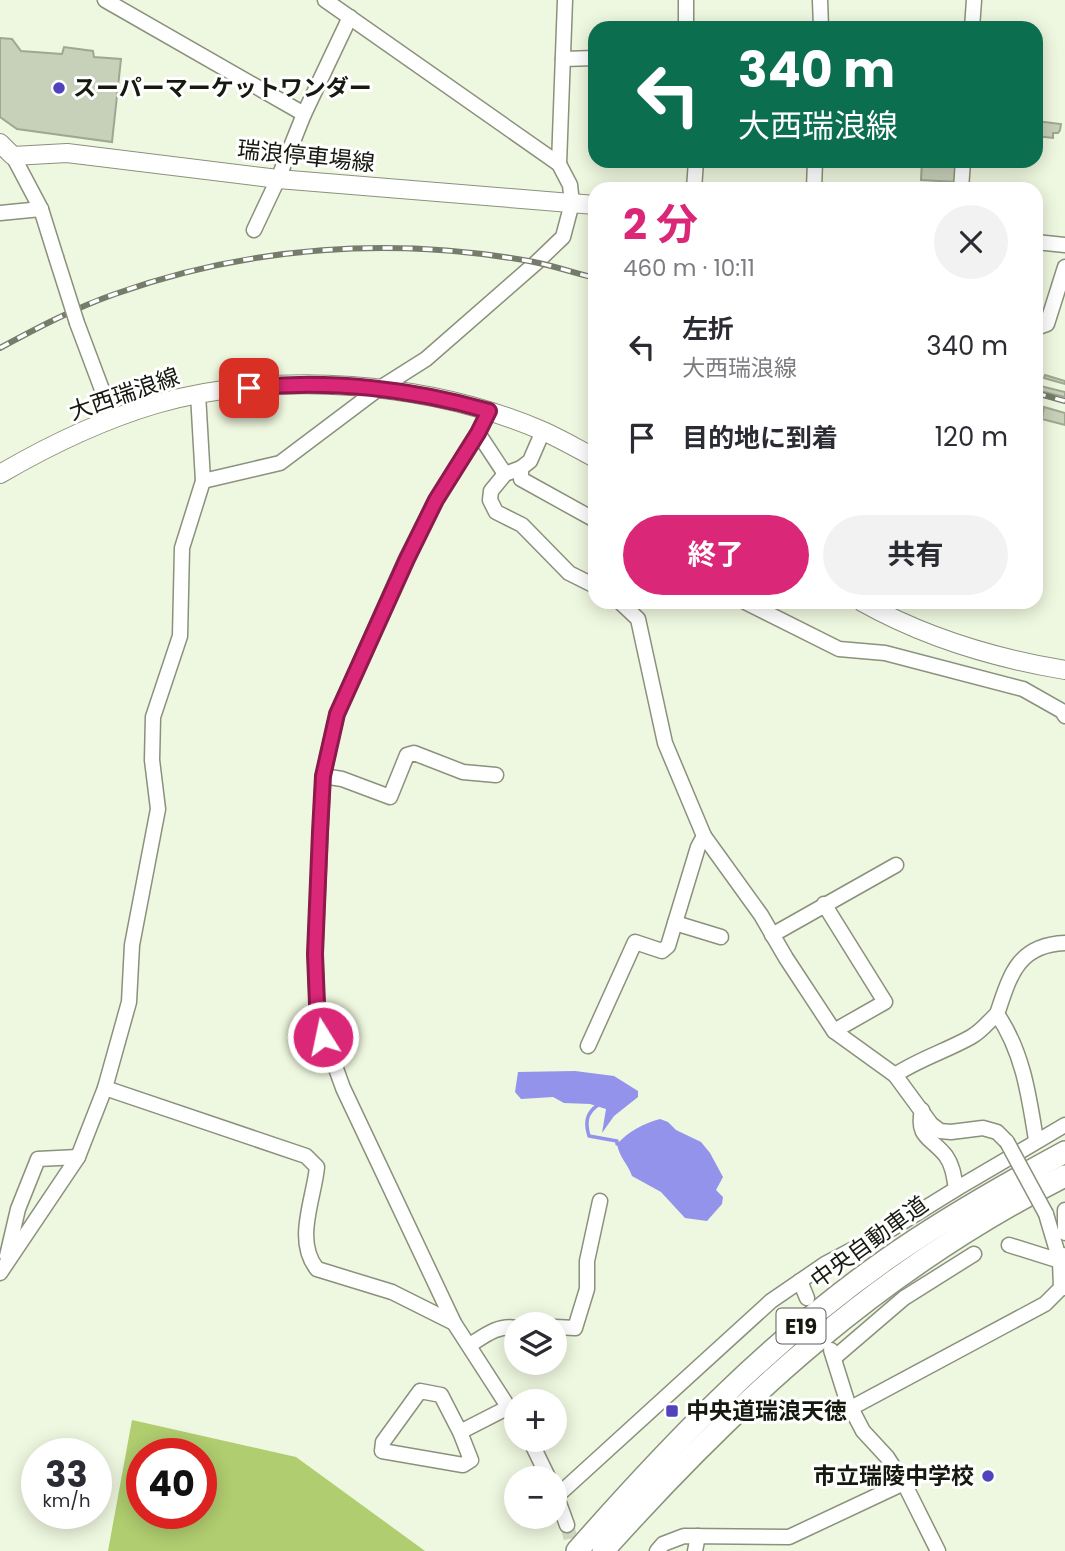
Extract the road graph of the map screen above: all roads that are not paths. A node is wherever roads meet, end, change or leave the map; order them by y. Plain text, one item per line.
1 (105, 0) edge
2 (325, 0) edge
3 (565, 0) edge
4 (686, 0) edge
5 (820, 0) edge
6 (974, 0) edge
7 (345, 9) edge
8 (685, 21) edge
9 (821, 21) edge
10 (972, 21) edge
11 (588, 58) edge
12 (563, 59) junction
13 (304, 114) junction
14 (6, 149) edge
15 (559, 164) junction
16 (278, 179) junction
17 (572, 204) junction
18 (588, 205) edge
19 (41, 209) junction
20 (0, 214) edge
21 (254, 230) dead end
22 (1043, 243) edge
23 (1065, 245) edge
24 (1065, 267) edge
25 (1043, 325) edge
26 (377, 390) junction
27 (198, 394) junction
28 (489, 411) junction
29 (113, 419) junction
30 (543, 432) junction
31 (478, 433) junction
32 (588, 454) edge
33 (522, 468) junction
34 (0, 474) edge
35 (505, 474) junction
36 (203, 481) junction
37 (588, 516) edge
38 (588, 582) edge
39 (627, 609) edge
40 (759, 609) edge
41 (875, 609) edge
42 (957, 645) junction
43 (1065, 670) edge
44 (952, 671) junction
45 (1065, 716) edge
46 (496, 775) dead end
47 (323, 776) junction
48 (704, 836) junction
49 (896, 865) dead end
50 (824, 904) junction
51 (675, 923) junction
52 (772, 934) junction
53 (721, 937) dead end
54 (1065, 943) edge
55 (997, 1014) junction
56 (834, 1031) junction
57 (587, 1046) dead end
58 (895, 1075) junction
59 (105, 1088) junction
60 (922, 1110) junction
61 (1065, 1125) edge
62 (1036, 1140) junction
63 (1065, 1152) edge
64 (78, 1157) junction
65 (1065, 1175) edge
66 (956, 1189) junction
67 (600, 1201) dead end
68 (1065, 1210) edge
69 (1065, 1233) edge
70 (1065, 1244) edge
71 (1009, 1245) dead end
72 (974, 1254) dead end
73 (1060, 1261) junction
74 (2, 1269) edge
75 (800, 1281) junction
76 (1063, 1288) edge
77 (807, 1298) dead end
78 (454, 1323) junction
79 (504, 1327) edge
80 (567, 1328) edge
81 (470, 1345) junction
82 (504, 1400) edge
83 (851, 1408) junction
84 (504, 1416) edge
85 (460, 1432) junction
86 (904, 1483) junction
87 (567, 1484) edge
88 (698, 1536) junction
89 (577, 1551) edge
90 (603, 1551) edge
91 (657, 1551) edge
92 (695, 1551) edge
93 (938, 1551) edge

1 - 13 street
2 - 7 street
3 - 12 street
4 - 8 street
5 - 9 street
6 - 10 street
7 - 13 street
7 - 15 street
11 - 12 street
12 - 15 street
13 - 16 street
14 - 16 main road, 瑞浪停車場線
14 - 19 street
15 - 17 street
16 - 17 main road, 瑞浪停車場線
16 - 21 street
17 - 18 main road, 瑞浪停車場線
17 - 26 street
19 - 20 street
19 - 29 street, bridge
22 - 23 street
24 - 25 street
26 - 27 main road, 大西瑞浪線
26 - 28 main road, 大西瑞浪線
26 - 36 street
27 - 29 main road, 大西瑞浪線
27 - 36 street
28 - 30 main road, 大西瑞浪線
28 - 31 street
29 - 34 main road, 大西瑞浪線
30 - 32 main road, 大西瑞浪線
30 - 33 street
31 - 35 street
31 - 47 street
33 - 35 street
33 - 37 street
35 - 38 street
36 - 59 street
39 - 48 street
40 - 44 street
41 - 42 main road
42 - 43 main road
42 - 44 street
44 - 45 street
46 - 47 street
47 - 78 street
48 - 51 street
48 - 52 street
49 - 50 street
50 - 52 street
50 - 56 street
51 - 53 street
51 - 57 street
52 - 56 street
54 - 55 street
55 - 58 street
55 - 62 street
56 - 58 street
58 - 60 street
59 - 64 street
59 - 78 street
60 - 66 street
60 - 73 street, bridge
61 - 62 street
62 - 66 street
63 - 89 highway, 中央自動車道 / E19
64 - 74 street
64 - 74 street
65 - 90 highway, 中央自動車道 / E19
66 - 75 street
67 - 80 street
68 - 69 street
70 - 73 street
71 - 73 street
72 - 83 street
73 - 76 street
75 - 77 street
75 - 87 street
76 - 83 street
78 - 81 street
79 - 81 street
81 - 82 street
83 - 86 street
84 - 85 street
85 - 85 street
86 - 88 street
86 - 93 street
88 - 91 street
88 - 92 street

